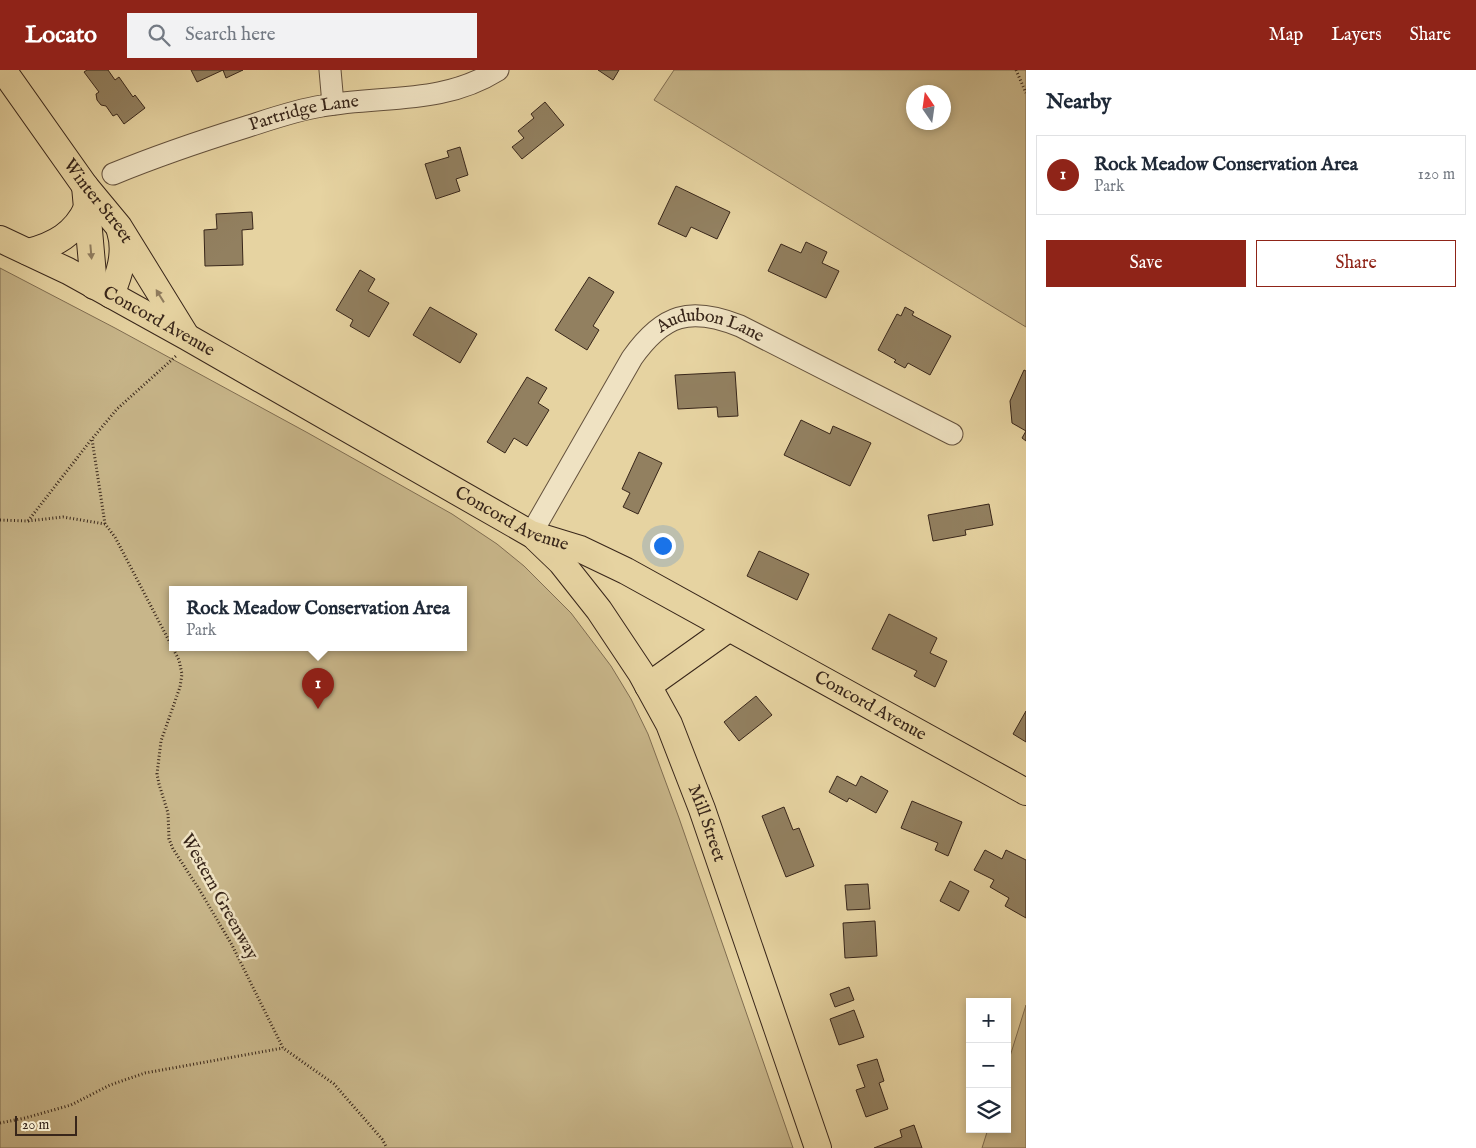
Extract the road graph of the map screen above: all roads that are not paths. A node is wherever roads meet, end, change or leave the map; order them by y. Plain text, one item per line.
1 (3, 70) edge
2 (330, 70) edge
3 (498, 70) edge
4 (333, 104) junction
5 (113, 174) dead end
6 (86, 197) junction
7 (119, 228) junction
8 (0, 239) edge
9 (28, 252) junction
10 (102, 291) junction
11 (181, 347) junction
12 (952, 434) dead end
13 (531, 534) junction
14 (728, 629) junction
15 (648, 686) junction
16 (1026, 792) edge
17 (818, 1148) edge

1 - 6 main road, Winter Street
2 - 4 street
3 - 4 street, Partridge Lane
4 - 5 street, Partridge Lane
6 - 7 main road, Winter Street
6 - 9 main road
6 -> 10 main road
7 - 10 main road
11 -> 7 main road, Winter Street
8 - 9 main road, Concord Avenue
9 - 10 main road, Concord Avenue
10 - 11 main road, Concord Avenue
11 - 13 main road, Concord Avenue
12 - 13 street, Audubon Lane
13 - 14 main road, Concord Avenue
13 - 15 main road, Mill Street
14 - 15 main road
14 - 16 main road, Concord Avenue
15 - 17 main road, Mill Street

